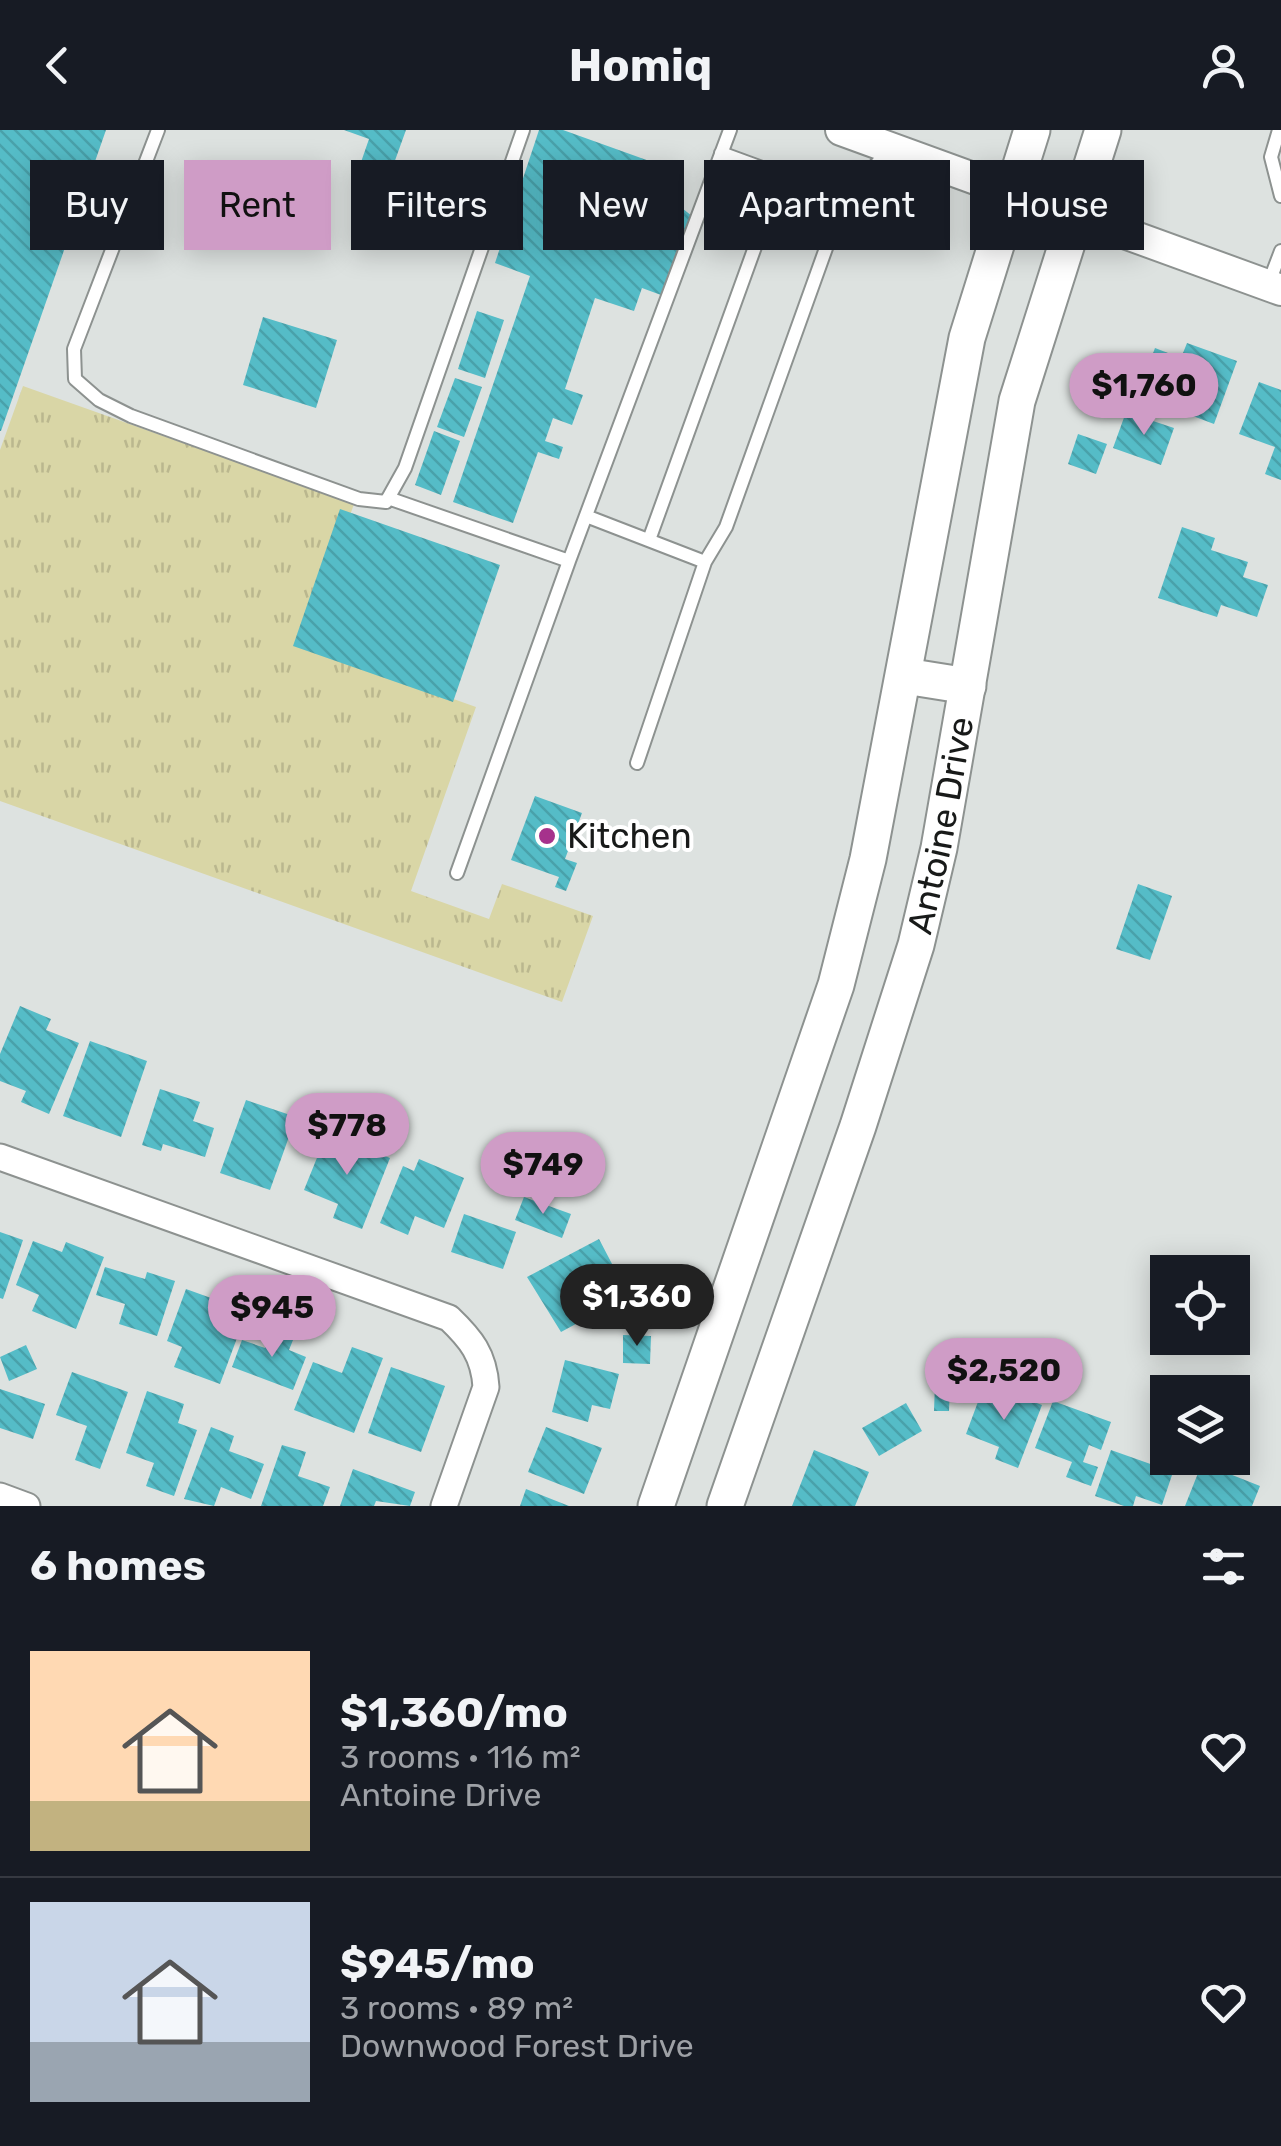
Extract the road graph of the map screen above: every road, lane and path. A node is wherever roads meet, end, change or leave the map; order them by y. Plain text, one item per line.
1 (158, 130) edge
2 (524, 130) edge
3 (730, 130) edge
4 (842, 130) edge
5 (1032, 130) edge
6 (1104, 130) edge
7 (1280, 130) edge
8 (890, 148) junction
9 (721, 153) junction
10 (740, 160) edge
11 (880, 160) edge
12 (1021, 160) edge
13 (1094, 160) edge
14 (970, 177) edge
15 (1281, 196) edge
16 (1144, 239) edge
17 (754, 250) edge
18 (825, 250) edge
19 (993, 250) edge
20 (1064, 250) edge
21 (1281, 251) edge
22 (1275, 287) edge
23 (388, 498) junction
24 (586, 516) junction
25 (649, 540) junction
26 (569, 561) junction
27 (705, 562) junction
28 (905, 676) junction
29 (968, 686) junction
30 (636, 763) dead end
31 (457, 872) dead end
32 (0, 1157) edge
33 (0, 1496) edge
34 (27, 1506) edge
35 (444, 1506) edge
36 (656, 1506) edge
37 (725, 1506) edge

1 - 23 lane
2 - 23 lane
3 - 9 lane
4 - 8 street
5 - 12 main road, Antoine Drive
6 - 13 main road, Antoine Drive
7 - 15 lane
8 - 11 lane
8 - 14 street
9 - 10 lane
9 - 24 lane
16 - 22 street
17 - 25 lane
18 - 27 lane
19 - 28 main road, Antoine Drive
20 - 29 main road, Antoine Drive
21 - 22 lane
23 - 26 lane
24 - 25 lane
24 - 26 lane
25 - 27 lane
26 - 31 lane
27 - 30 lane
28 - 29 main road
28 - 36 main road, Antoine Drive
29 - 37 main road, Antoine Drive
32 - 35 street
33 - 34 street

